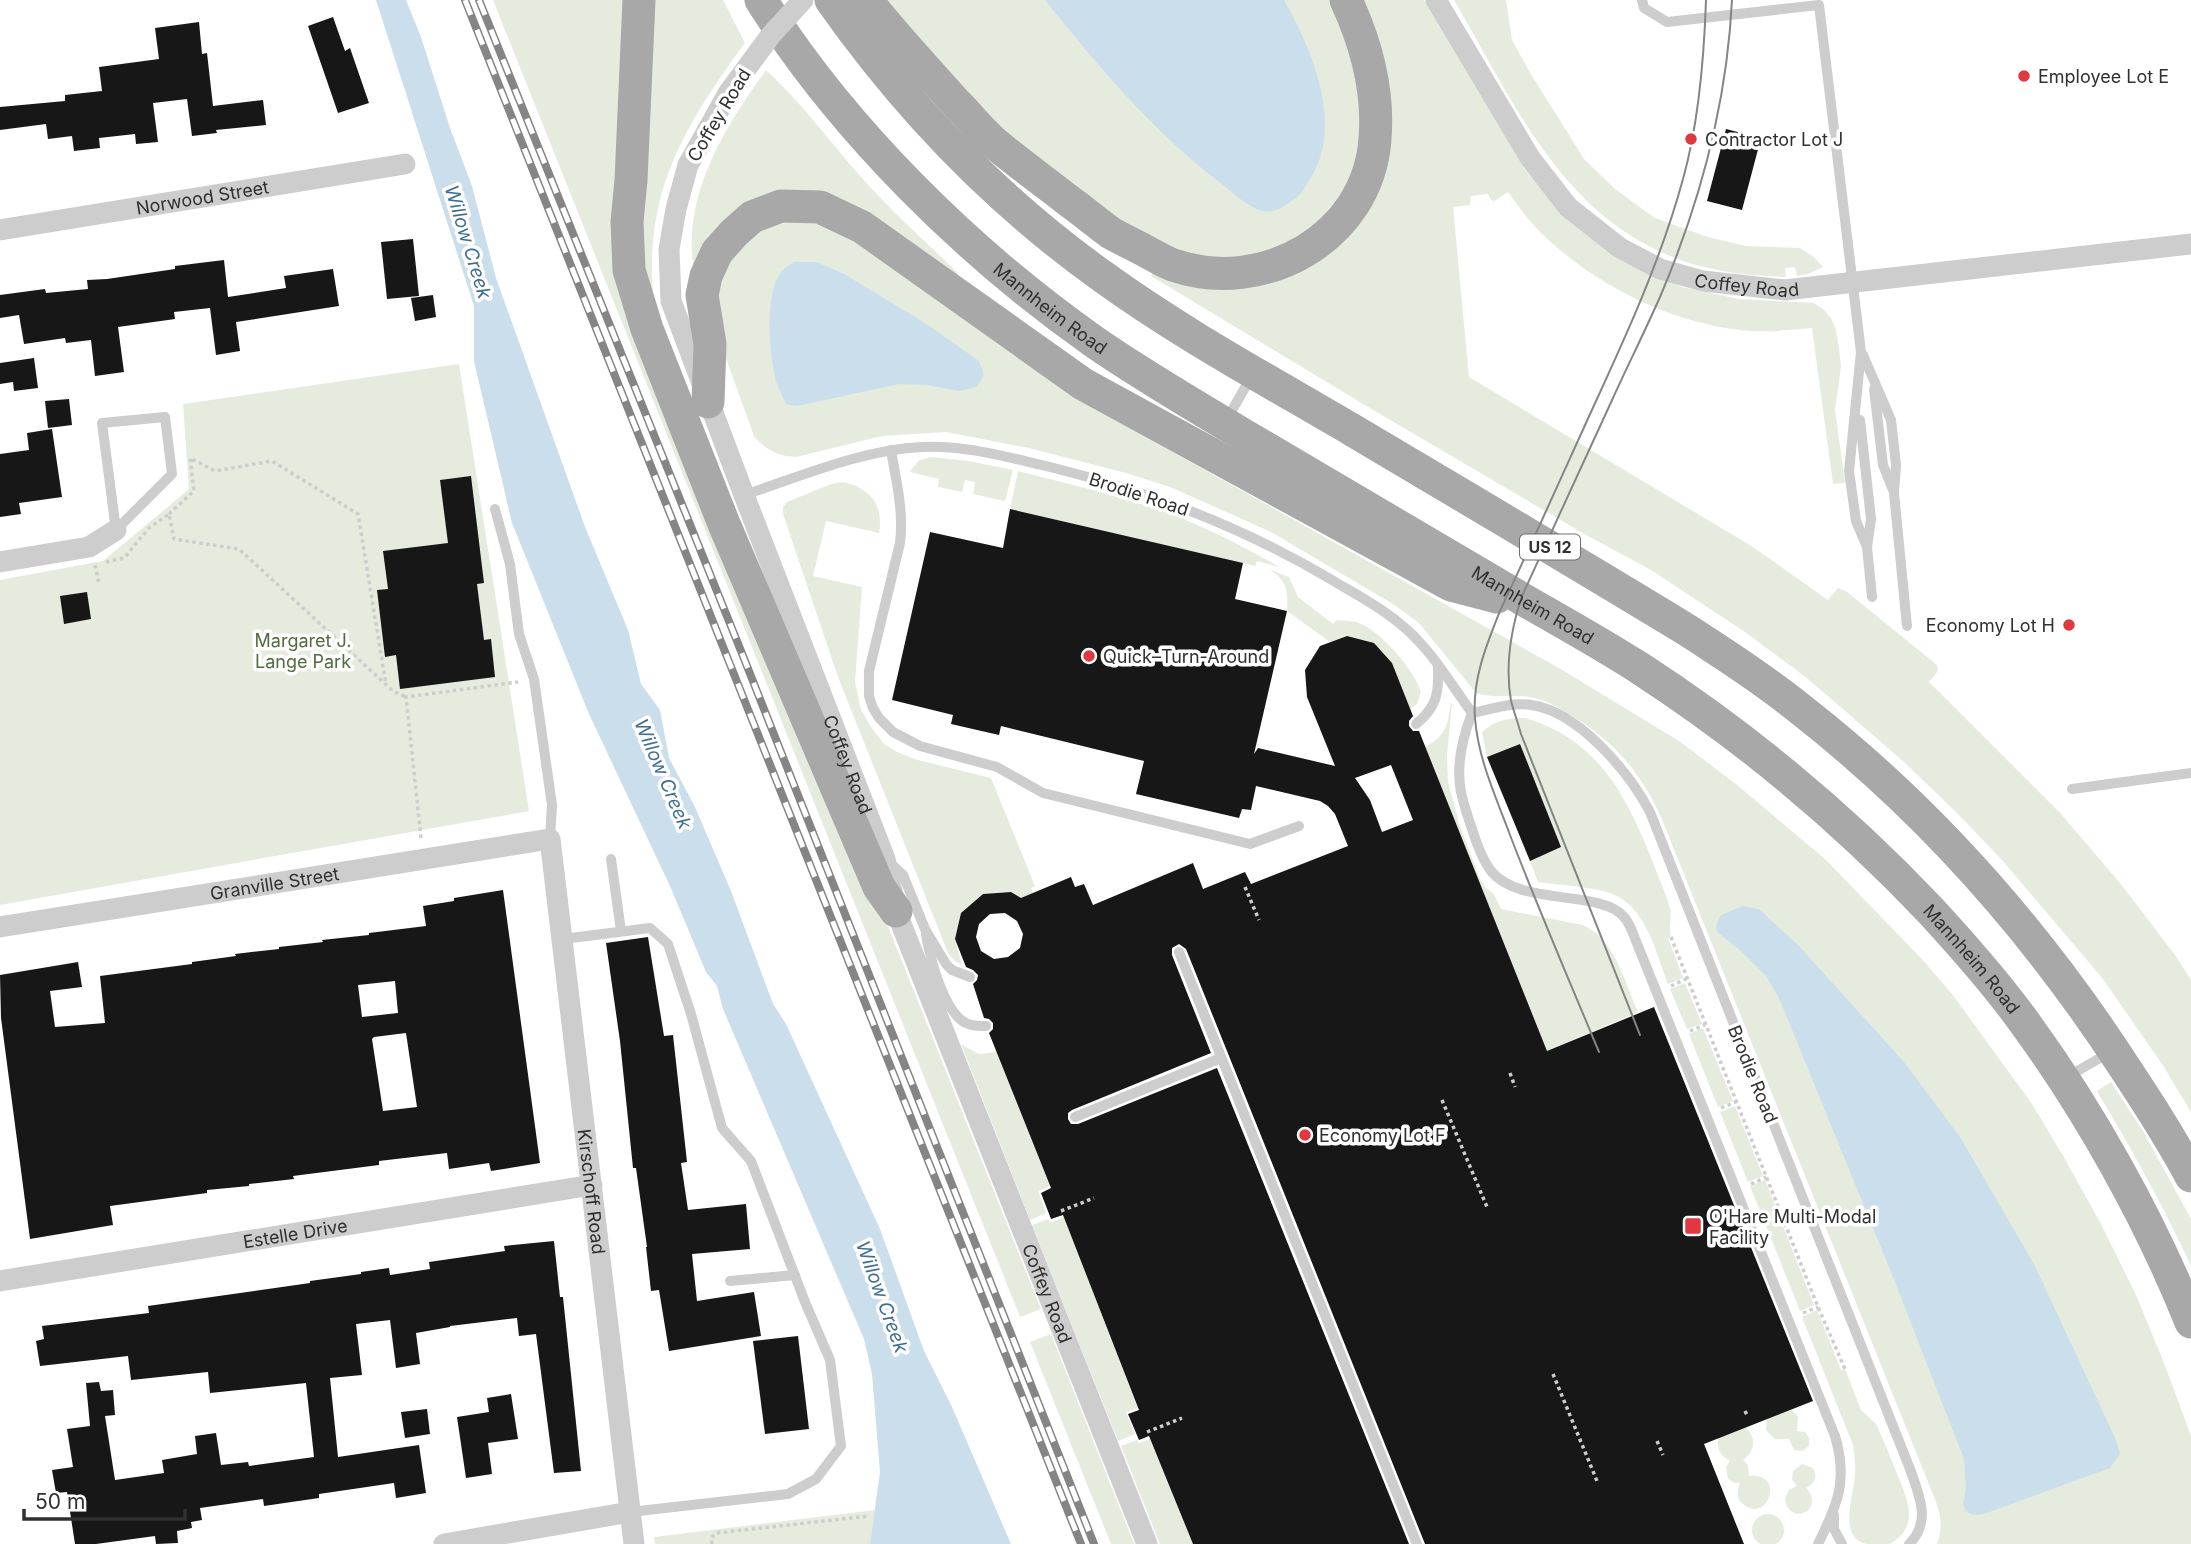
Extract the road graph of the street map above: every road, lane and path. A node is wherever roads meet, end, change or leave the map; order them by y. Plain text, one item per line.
1 (639, 0) edge
2 (761, 0) edge
3 (803, 0) edge
4 (831, 0) edge
5 (866, 0) edge
6 (1346, 0) edge
7 (1436, 0) edge
8 (1642, 0) edge
9 (405, 164) dead end
10 (0, 230) edge
11 (2191, 244) edge
12 (1854, 282) junction
13 (1861, 352) junction
14 (1253, 372) junction
15 (708, 402) junction
16 (1225, 424) junction
17 (891, 450) junction
18 (744, 495) junction
19 (495, 509) dead end
20 (169, 514) junction
21 (116, 530) junction
22 (0, 562) edge
23 (99, 584) dead end
24 (1872, 597) dead end
25 (1534, 606) junction
26 (1907, 626) dead end
27 (1438, 667) junction
28 (534, 679) junction
29 (386, 685) junction
30 (407, 696) junction
31 (1472, 713) junction
32 (1416, 723) dead end
33 (2191, 773) edge
34 (2072, 789) dead end
35 (1299, 826) dead end
36 (421, 838) dead end
37 (551, 839) junction
38 (611, 859) dead end
39 (885, 859) junction
40 (1245, 887) dead end
41 (896, 911) junction
42 (1259, 920) dead end
43 (0, 927) edge
44 (925, 929) junction
45 (621, 932) junction
46 (1671, 937) dead end
47 (563, 939) junction
48 (1179, 952) dead end
49 (970, 977) dead end
50 (1686, 979) junction
51 (1669, 986) dead end
52 (1704, 1025) junction
53 (986, 1026) dead end
54 (1688, 1031) dead end
55 (2113, 1051) junction
56 (1221, 1058) junction
57 (1510, 1073) dead end
58 (2063, 1079) junction
59 (1515, 1087) dead end
60 (1442, 1100) dead end
61 (1736, 1102) junction
62 (1719, 1109) dead end
63 (1075, 1117) dead end
64 (2191, 1176) edge
65 (1766, 1177) junction
66 (1749, 1184) dead end
67 (592, 1185) junction
68 (1094, 1198) dead end
69 (1487, 1207) dead end
70 (1061, 1211) dead end
71 (795, 1275) junction
72 (730, 1281) dead end
73 (0, 1282) edge
74 (1818, 1307) junction
75 (1801, 1314) dead end
76 (2191, 1322) edge
77 (1845, 1369) dead end
78 (1553, 1374) dead end
79 (1182, 1418) dead end
80 (1147, 1432) dead end
81 (1657, 1441) dead end
82 (1663, 1455) dead end
83 (1597, 1481) dead end
84 (631, 1512) junction
85 (1834, 1512) junction
86 (869, 1516) dead end
87 (444, 1544) edge
88 (634, 1544) edge
89 (712, 1544) edge
90 (1147, 1544) edge
91 (1416, 1544) edge
92 (1818, 1544) edge
93 (1842, 1544) edge
94 (1909, 1544) edge

1 - 41 main road
2 - 16 main road, Mannheim Road
3 - 15 street, Coffey Road, bridge
4 - 14 main road, US 12
5 - 6 main road
7 - 12 street, Coffey Road
8 - 12 lane
9 - 10 street, Norwood Street
11 - 12 street, Coffey Road
12 - 13 lane
13 - 24 lane
13 - 26 lane
14 - 16 lane
14 - 55 main road, US 12
15 - 18 street, Coffey Road
15 - 25 main road
16 - 25 main road, Mannheim Road
17 - 18 lane, Brodie Road
17 - 27 lane, Brodie Road
17 - 35 lane
18 - 39 street, Coffey Road
19 - 28 lane
20 - 23 path
20 - 29 path
20 - 29 path
21 - 21 lane
21 - 22 street
25 - 58 main road, Mannheim Road
27 - 31 lane, Brodie Road
27 - 32 lane
28 - 30 path
28 - 37 lane
29 - 30 path
30 - 36 path
31 - 85 lane
31 - 94 lane, Brodie Road
33 - 34 lane
37 - 43 street, Granville Street
37 - 47 street, Kirschoff Road
38 - 45 lane
39 - 41 street, Coffey Road
39 - 44 lane
40 - 42 path
41 - 90 street, Coffey Road
44 - 49 lane
44 - 53 lane
45 - 47 lane
45 - 71 lane
46 - 50 path
47 - 67 street, Kirschoff Road
48 - 56 lane
50 - 51 path
50 - 52 path
52 - 54 path
52 - 61 path
55 - 58 lane
55 - 64 main road, US 12
56 - 63 lane
56 - 91 lane
57 - 59 path
58 - 76 main road, Mannheim Road
60 - 69 path
61 - 62 path
61 - 65 path
65 - 66 path
65 - 74 path
67 - 73 street, Estelle Drive
67 - 84 street, Kirschoff Road
68 - 70 path
71 - 72 lane
71 - 84 lane
74 - 75 path
74 - 77 path
78 - 83 path
79 - 80 path
81 - 82 path
84 - 87 street
84 - 88 street, Kirschoff Road
85 - 92 lane
85 - 93 lane
86 - 89 path

